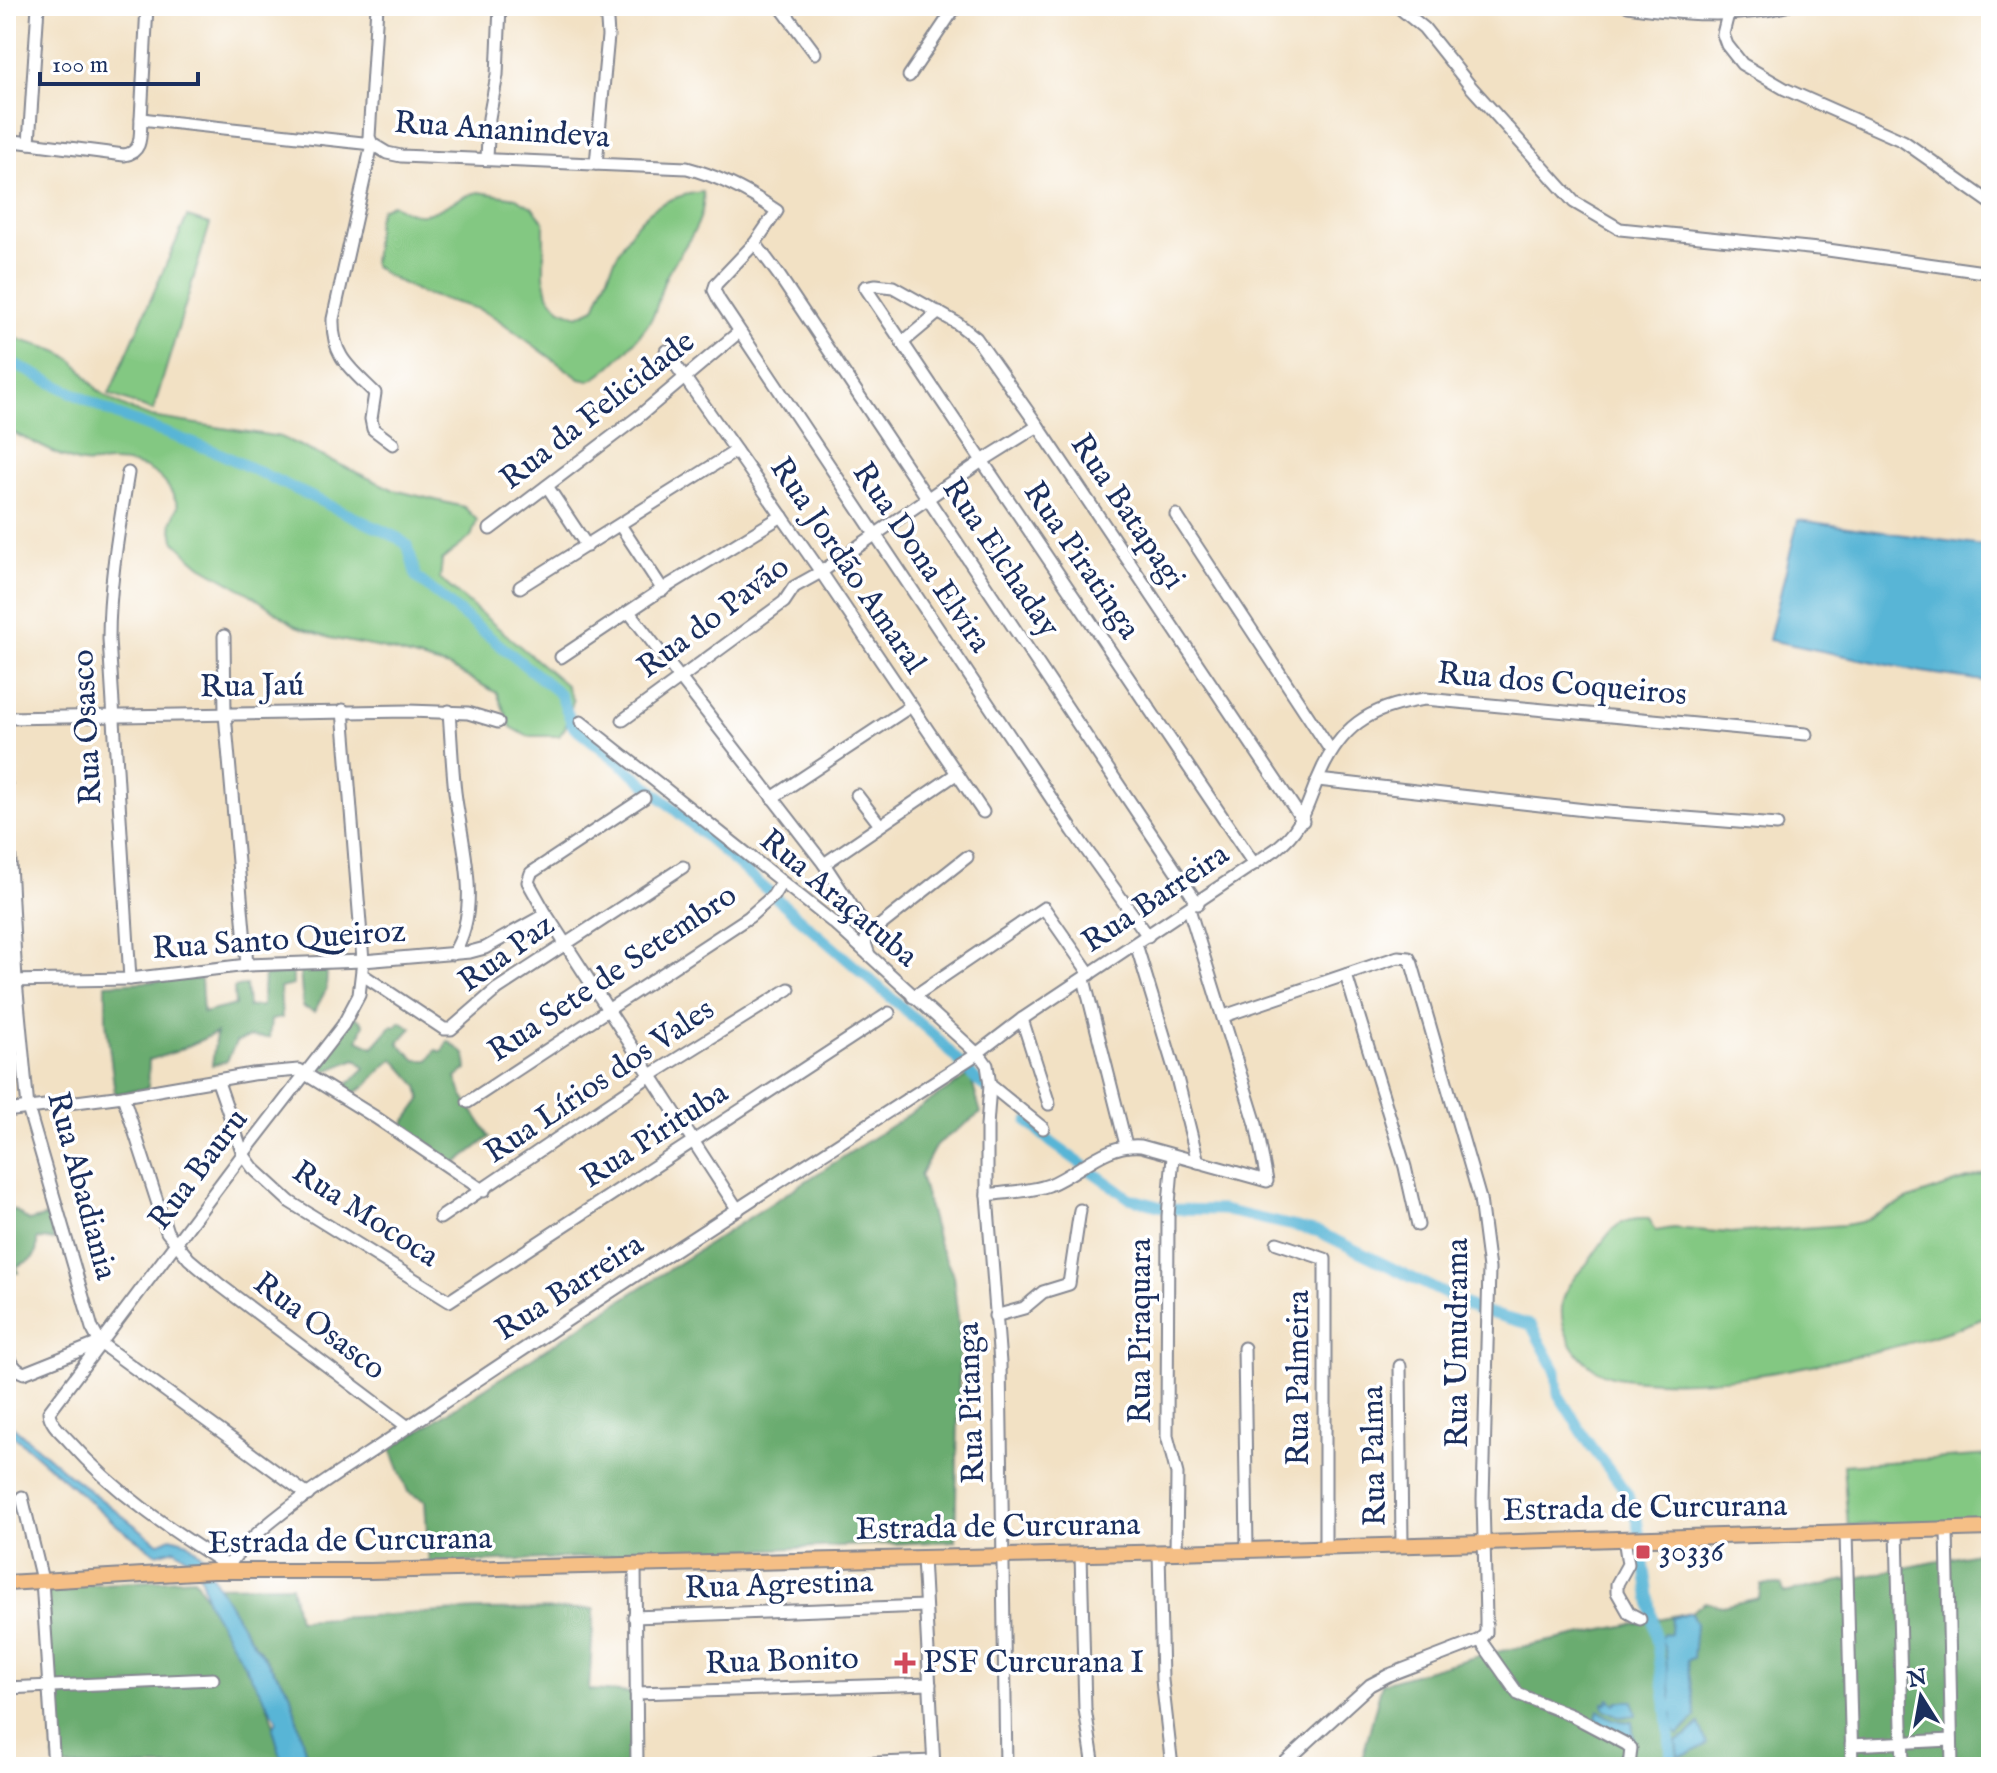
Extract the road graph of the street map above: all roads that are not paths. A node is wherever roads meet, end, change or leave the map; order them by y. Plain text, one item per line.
1 (38, 6) edge
2 (147, 6) edge
3 (377, 6) edge
4 (500, 6) edge
5 (606, 6) edge
6 (780, 6) edge
7 (956, 6) edge
8 (1397, 6) edge
9 (1628, 6) edge
10 (1786, 6) edge
11 (1728, 14) junction
12 (815, 53) dead end
13 (909, 76) dead end
14 (141, 119) junction
15 (6, 140) edge
16 (29, 143) junction
17 (372, 144) junction
18 (487, 158) junction
19 (596, 164) junction
20 (1991, 203) edge
21 (777, 211) joint
22 (755, 243) junction
23 (1991, 273) edge
24 (865, 287) joint
25 (939, 312) junction
26 (739, 332) junction
27 (902, 343) junction
28 (666, 351) dead end
29 (684, 377) junction
30 (1038, 426) junction
31 (393, 444) dead end
32 (736, 451) junction
33 (982, 461) junction
34 (128, 473) dead end
35 (547, 486) junction
36 (929, 497) junction
37 (1176, 515) dead end
38 (782, 516) junction
39 (620, 525) junction
40 (490, 529) dead end
41 (874, 536) junction
42 (587, 546) junction
43 (821, 572) junction
44 (520, 587) dead end
45 (663, 590) junction
46 (629, 612) junction
47 (224, 636) dead end
48 (561, 657) dead end
49 (680, 678) junction
50 (911, 706) junction
51 (343, 710) junction
52 (449, 711) junction
53 (225, 714) junction
54 (113, 715) junction
55 (6, 718) edge
56 (623, 720) dead end
57 (498, 722) dead end
58 (581, 722) dead end
59 (1806, 734) dead end
60 (1331, 751) junction
61 (956, 774) junction
62 (1318, 780) junction
63 (6, 784) edge
64 (857, 795) dead end
65 (644, 798) dead end
66 (772, 798) junction
67 (983, 812) dead end
68 (1303, 821) junction
69 (880, 825) junction
70 (1777, 825) dead end
71 (967, 857) dead end
72 (824, 864) junction
73 (1254, 864) junction
74 (683, 867) dead end
75 (781, 883) junction
76 (1194, 906) junction
77 (546, 914) junction
78 (867, 936) junction
79 (1148, 936) junction
80 (564, 943) junction
81 (1136, 944) junction
82 (453, 954) junction
83 (869, 955) junction
84 (363, 961) junction
85 (247, 965) junction
86 (363, 975) junction
87 (1346, 975) junction
88 (1087, 977) junction
89 (130, 979) junction
90 (11, 981) edge
91 (789, 989) dead end
92 (913, 997) junction
93 (609, 1011) junction
94 (889, 1013) dead end
95 (1224, 1016) junction
96 (1022, 1019) junction
97 (973, 1056) junction
98 (307, 1074) junction
99 (651, 1075) junction
100 (218, 1082) junction
101 (990, 1085) junction
102 (123, 1096) junction
103 (468, 1102) dead end
104 (1049, 1104) dead end
105 (28, 1108) junction
106 (6, 1111) edge
107 (1043, 1128) dead end
108 (695, 1141) junction
109 (1126, 1145) junction
110 (243, 1154) junction
111 (1173, 1156) junction
112 (1198, 1162) junction
113 (484, 1191) junction
114 (987, 1195) junction
115 (738, 1210) junction
116 (1080, 1210) dead end
117 (440, 1218) dead end
118 (1418, 1225) dead end
119 (1277, 1243) dead end
120 (175, 1245) junction
121 (449, 1301) joint
122 (995, 1316) junction
123 (6, 1342) edge
124 (100, 1343) junction
125 (1244, 1348) dead end
126 (1400, 1366) dead end
127 (408, 1427) junction
128 (308, 1495) junction
129 (22, 1497) dead end
130 (1991, 1528) edge
131 (1897, 1530) junction
132 (1947, 1530) junction
133 (1846, 1532) junction
134 (1627, 1538) junction
135 (1483, 1541) junction
136 (1402, 1545) junction
137 (1325, 1547) junction
138 (1247, 1549) junction
139 (1159, 1552) junction
140 (1176, 1552) junction
141 (1081, 1554) junction
142 (1004, 1556) junction
143 (923, 1557) junction
144 (635, 1564) junction
145 (222, 1569) junction
146 (42, 1580) junction
147 (6, 1583) edge
148 (925, 1606) junction
149 (634, 1617) junction
150 (1640, 1619) dead end
151 (1480, 1640) junction
152 (213, 1679) dead end
153 (930, 1684) junction
154 (50, 1685) junction
155 (6, 1688) edge
156 (636, 1693) junction
157 (1951, 1740) junction
158 (1903, 1743) junction
159 (1851, 1745) junction
160 (934, 1764) edge
161 (54, 1767) edge
162 (637, 1767) edge
163 (765, 1767) edge
164 (1006, 1767) edge
165 (1094, 1767) edge
166 (1172, 1767) edge
167 (1280, 1767) edge
168 (1629, 1767) edge
169 (1852, 1767) edge
170 (1903, 1767) edge
171 (1952, 1767) edge

1 - 16 street
2 - 14 street
3 - 17 street
4 - 18 street
5 - 19 street
6 - 12 street
7 - 13 street
8 - 23 street
9 - 11 street
10 - 11 street
11 - 20 street
14 - 16 street
14 - 17 street, Rua Ananindeva
15 - 16 street
17 - 18 street, Rua Ananindeva
17 - 31 street
18 - 19 street, Rua Ananindeva
19 - 21 street, Rua Ananindeva
21 - 22 street, Rua Dona Elvira
22 - 26 street, Rua Dona Elvira
22 - 36 street, Rua Elchaday
24 - 25 street, Rua Batapagi
24 - 27 street, Rua Piratinga
25 - 27 street
25 - 30 street, Rua Batapagi
26 - 29 street, Rua da Felicidade
26 - 41 street, Rua Dona Elvira
27 - 33 street, Rua Piratinga
28 - 29 street, Rua Jordão Amaral
29 - 32 street, Rua Jordão Amaral
29 - 35 street, Rua da Felicidade
30 - 33 street, Rua do Pavão
30 - 68 street, Rua Batapagi
32 - 38 street, Rua Jordão Amaral
32 - 39 street
33 - 36 street, Rua do Pavão
33 - 73 street, Rua Piratinga
34 - 54 street, Rua Osasco
35 - 40 street, Rua da Felicidade
35 - 42 street
36 - 41 street, Rua do Pavão
36 - 76 street, Rua Elchaday
37 - 60 street
38 - 43 street, Rua Jordão Amaral
38 - 45 street
39 - 42 street
39 - 45 street
41 - 43 street, Rua do Pavão
41 - 79 street, Rua Dona Elvira
42 - 44 street
43 - 49 street, Rua do Pavão
43 - 50 street, Rua Jordão Amaral
45 - 46 street
46 - 48 street
46 - 49 street
47 - 53 street
49 - 56 street, Rua do Pavão
49 - 66 street
50 - 61 street, Rua Jordão Amaral
50 - 66 street
51 - 52 street, Rua Jaú
51 - 53 street, Rua Jaú
51 - 84 street, Rua Bauru
52 - 57 street, Rua Jaú
52 - 82 street
53 - 54 street, Rua Jaú
53 - 85 street
54 - 55 street, Rua Jaú
54 - 89 street, Rua Osasco
58 - 75 street, Rua Araçatuba
59 - 60 street, Rua dos Coqueiros
60 - 62 street, Rua Barreira
61 - 67 street, Rua Jordão Amaral
61 - 69 street
62 - 68 street, Rua Barreira
62 - 70 street
63 - 90 street, Rua Abadiania
64 - 69 street
65 - 77 street
66 - 72 street
68 - 73 street, Rua Barreira
69 - 72 street
71 - 78 street
72 - 78 street
73 - 76 street, Rua Barreira
74 - 80 street, Rua Paz
75 - 83 street, Rua Araçatuba
75 - 93 street, Rua Sete de Setembro
76 - 79 street, Rua Barreira
76 - 95 street, Rua Elchaday
77 - 80 street
77 - 82 street, Rua Santo Queiroz
78 - 83 street
79 - 81 street, Rua Barreira
80 - 86 street, Rua Paz
80 - 93 street
81 - 88 street, Rua Barreira
81 - 112 street
82 - 84 street, Rua Santo Queiroz
83 - 92 street, Rua Araçatuba
84 - 85 street, Rua Santo Queiroz
84 - 86 street, Rua Bauru
85 - 89 street, Rua Santo Queiroz
86 - 98 street, Rua Bauru
87 - 95 street
87 - 118 street
87 - 135 street, Rua Umudrama
88 - 92 street
88 - 96 street, Rua Barreira
88 - 109 street
89 - 90 street, Rua Santo Queiroz
90 - 105 street, Rua Abadiania
91 - 99 street, Rua Lírios dos Vales
92 - 97 street, Rua Araçatuba
93 - 99 street
93 - 103 street, Rua Sete de Setembro
94 - 108 street, Rua Pirituba
95 - 112 street, Rua Elchaday
96 - 97 street, Rua Barreira
96 - 104 street
97 - 101 street, Rua Araçatuba
97 - 115 street, Rua Barreira
98 - 100 street
98 - 110 street, Rua Bauru
98 - 113 street
99 - 108 street
99 - 113 street, Rua Lírios dos Vales
100 - 102 street
100 - 110 street, Rua Mococa
101 - 107 street, Rua Araçatuba
101 - 114 street, Rua Pitanga
102 - 105 street
102 - 120 street, Rua Osasco
105 - 106 street
105 - 124 street, Rua Abadiania
108 - 115 street
108 - 121 street, Rua Pirituba
109 - 111 street
109 - 114 street
110 - 120 street, Rua Bauru
110 - 121 street, Rua Mococa
111 - 112 street
111 - 140 street, Rua Piraquara
113 - 117 street, Rua Lírios dos Vales
114 - 122 street, Rua Pitanga
115 - 127 street, Rua Barreira
116 - 122 street, Rua Piraquara
119 - 137 street, Rua Palmeira
120 - 124 street, Rua Bauru
120 - 127 street, Rua Osasco
122 - 142 street, Rua Pitanga
123 - 124 street
124 - 128 street
124 - 145 street, Rua Bauru
125 - 138 street
126 - 136 street, Rua Palma
127 - 128 street, Rua Barreira
128 - 145 street, Rua Barreira
129 - 146 street
130 - 132 main road, Estrada de Curcurana
131 - 132 main road, Estrada de Curcurana
131 - 133 main road, Estrada de Curcurana
131 - 158 street
132 - 157 street
133 - 134 main road, Estrada de Curcurana
133 - 159 street
134 - 135 main road, Estrada de Curcurana
134 - 150 street
135 - 136 main road, Estrada de Curcurana
135 - 151 street, Rua Umudrama
136 - 137 main road, Estrada de Curcurana
137 - 138 main road, Estrada de Curcurana
138 - 140 main road, Estrada de Curcurana
139 - 140 main road, Estrada de Curcurana
139 - 141 main road, Estrada de Curcurana
139 - 166 street
141 - 142 main road, Estrada de Curcurana
141 - 165 street
142 - 143 main road, Estrada de Curcurana
142 - 164 street, Rua Pitanga
143 - 144 main road, Estrada de Curcurana
143 - 148 street
144 - 145 main road, Estrada de Curcurana
144 - 149 street
145 - 146 main road, Estrada de Curcurana
146 - 147 main road, Estrada de Curcurana
146 - 154 street
148 - 149 street, Rua Agrestina
148 - 153 street
149 - 156 street
151 - 167 street
151 - 168 street
152 - 154 street
153 - 156 street, Rua Bonito
153 - 160 street
154 - 155 street
154 - 161 street
156 - 162 street
157 - 158 street
157 - 171 street
158 - 159 street
158 - 170 street
159 - 169 street
160 - 163 street

